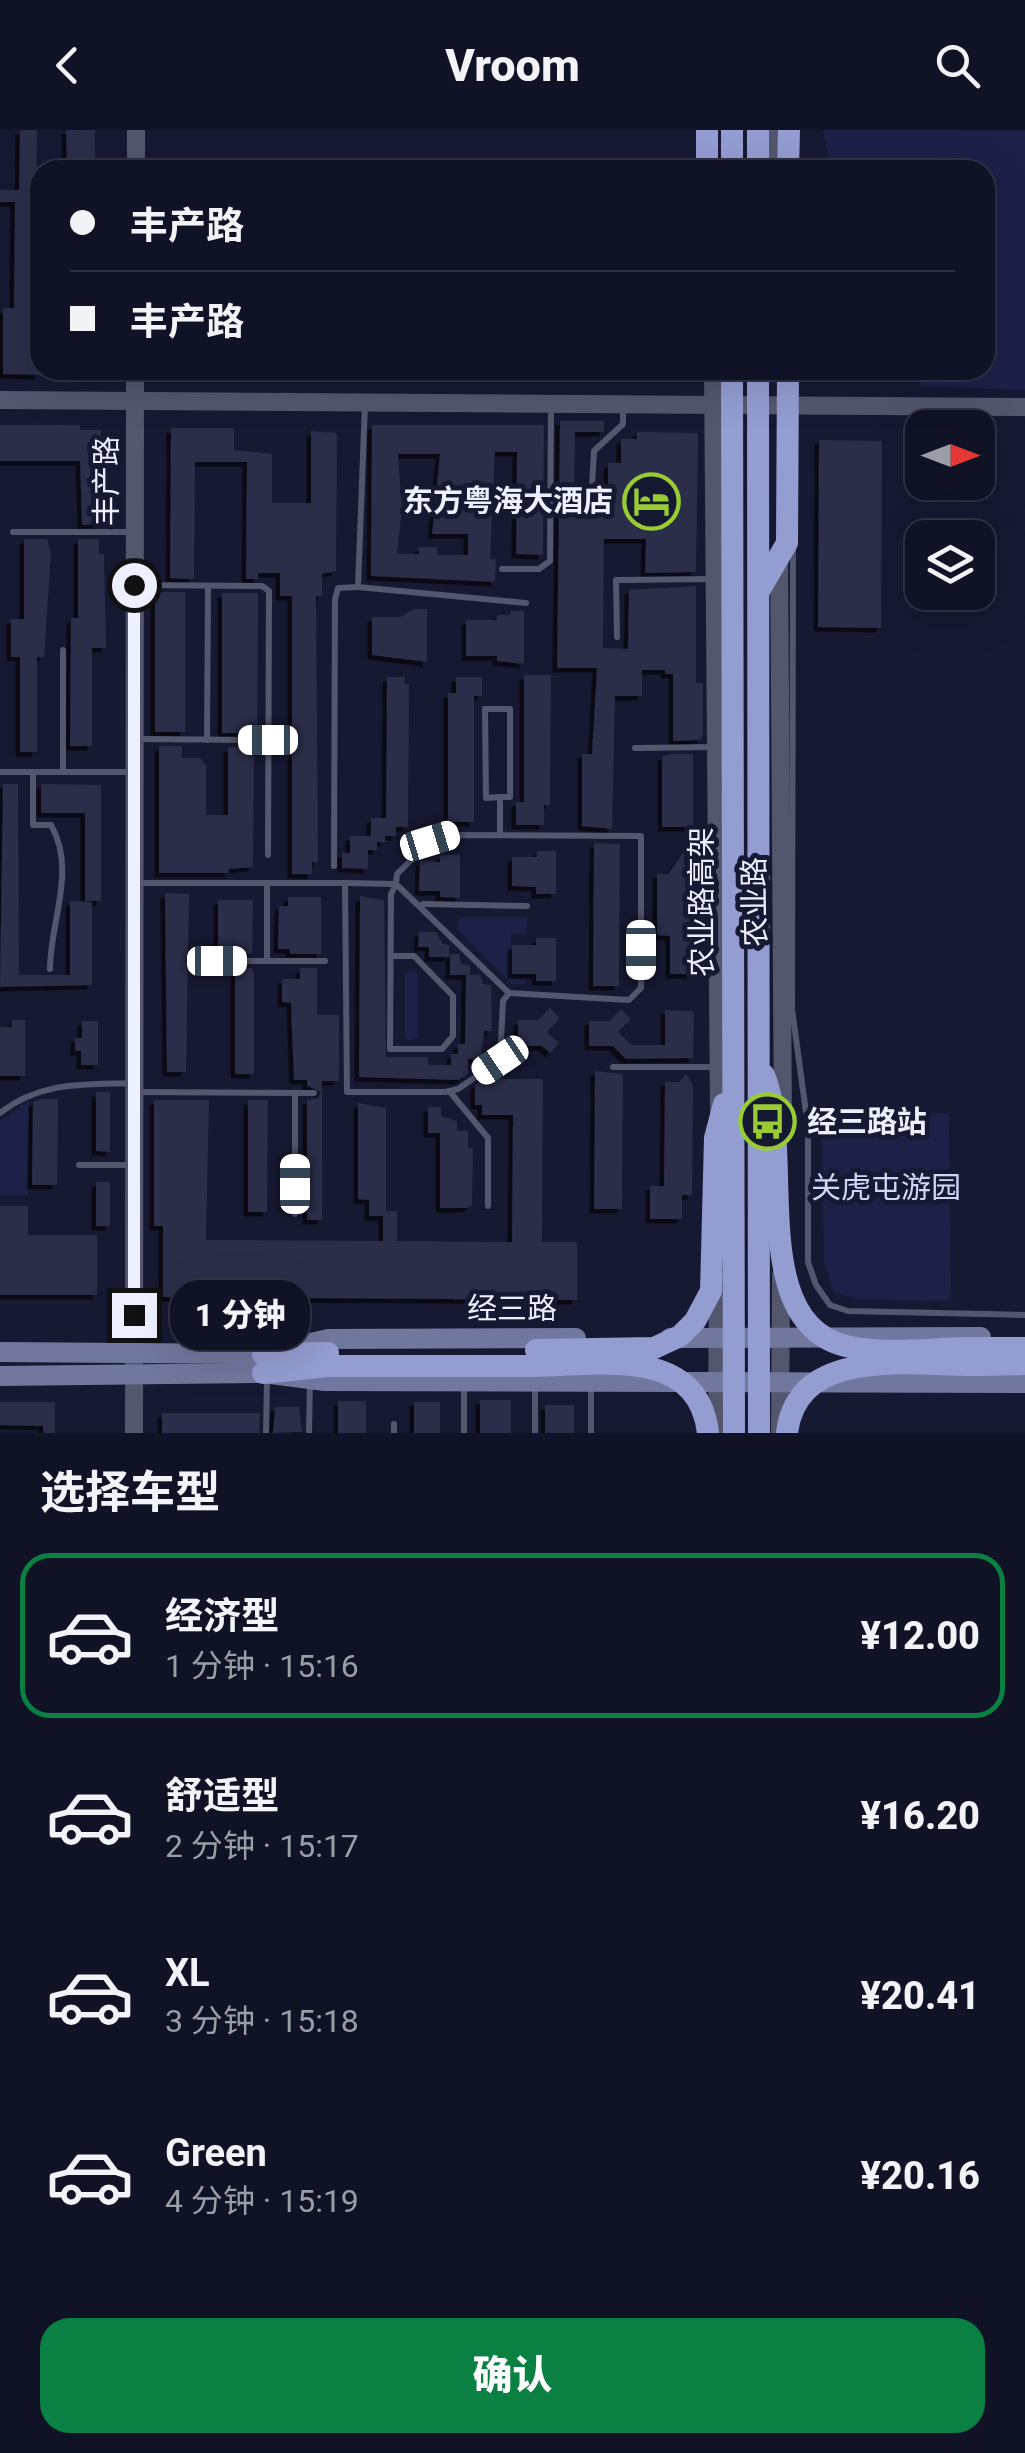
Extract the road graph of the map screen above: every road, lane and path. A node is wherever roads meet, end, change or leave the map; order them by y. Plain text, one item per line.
1 (136, 130) edge
2 (707, 130) edge
3 (715, 130) edge
4 (732, 130) edge
5 (758, 130) edge
6 (776, 130) edge
7 (788, 130) edge
8 (136, 160) edge
9 (709, 160) edge
10 (711, 160) edge
11 (732, 160) edge
12 (758, 160) edge
13 (776, 160) edge
14 (788, 160) edge
15 (135, 380) edge
16 (715, 380) edge
17 (718, 380) edge
18 (732, 380) edge
19 (758, 380) edge
20 (780, 380) edge
21 (788, 380) edge
22 (0, 400) edge
23 (135, 401) junction
24 (365, 402) junction
25 (551, 403) junction
26 (623, 404) junction
27 (713, 404) junction
28 (785, 404) junction
29 (1025, 407) edge
30 (732, 453) junction
31 (592, 486) dead end
32 (12, 532) dead end
33 (135, 532) junction
34 (502, 570) dead end
35 (715, 579) junction
36 (134, 585) junction
37 (208, 586) junction
38 (358, 586) junction
39 (758, 594) junction
40 (526, 603) dead end
41 (617, 637) dead end
42 (63, 650) dead end
43 (134, 739) junction
44 (208, 740) junction
45 (268, 740) junction
46 (635, 748) dead end
47 (716, 748) junction
48 (0, 772) edge
49 (34, 772) junction
50 (63, 772) junction
51 (134, 772) junction
52 (500, 797) junction
53 (500, 835) junction
54 (268, 856) dead end
55 (334, 866) dead end
56 (134, 882) junction
57 (268, 883) junction
58 (345, 884) junction
59 (396, 884) junction
60 (421, 904) junction
61 (527, 906) dead end
62 (391, 956) junction
63 (217, 961) dead end
64 (267, 961) junction
65 (325, 961) dead end
66 (50, 969) dead end
67 (509, 993) junction
68 (758, 1059) junction
69 (613, 1067) dead end
70 (726, 1069) junction
71 (134, 1088) junction
72 (449, 1091) junction
73 (295, 1093) junction
74 (314, 1093) dead end
75 (0, 1112) edge
76 (80, 1165) dead end
77 (134, 1166) junction
78 (488, 1206) dead end
79 (295, 1214) dead end
80 (1025, 1315) edge
81 (1025, 1337) edge
82 (718, 1338) junction
83 (781, 1338) junction
84 (1025, 1348) edge
85 (0, 1352) edge
86 (973, 1356) junction
87 (134, 1364) junction
88 (1025, 1364) edge
89 (536, 1366) junction
90 (264, 1367) junction
91 (0, 1376) edge
92 (310, 1379) junction
93 (464, 1382) junction
94 (591, 1382) junction
95 (717, 1382) junction
96 (780, 1382) junction
97 (1025, 1382) edge
98 (134, 1433) edge
99 (266, 1433) edge
100 (309, 1433) edge
101 (464, 1433) edge
102 (535, 1433) edge
103 (591, 1433) edge
104 (708, 1433) edge
105 (717, 1433) edge
106 (734, 1433) edge
107 (759, 1433) edge
108 (784, 1433) edge

1 - 8 street
2 - 9 highway
3 - 10 street
4 - 11 highway
5 - 12 highway
6 - 13 street
7 - 14 highway
15 - 23 street, 丰产路
16 - 27 street, 农业路
17 - 30 highway, bridge
18 - 30 highway, 农业路高架, bridge
19 - 39 highway, 农业路高架, bridge
20 - 28 street, 农业路
21 - 39 highway, bridge
22 - 23 street
23 - 24 street
23 - 33 street, 丰产路
24 - 25 street
24 - 38 lane
25 - 26 street
25 - 34 lane
26 - 27 street
26 - 31 lane
27 - 28 street
27 - 35 street, 农业路
28 - 29 street
28 - 80 lane
28 - 83 street, 农业路
30 - 70 highway, 农业路高架, bridge
32 - 33 lane
33 - 36 street, 丰产路
35 - 41 lane
35 - 47 street, 农业路
36 - 37 lane
36 - 43 street, 丰产路
37 - 44 lane
37 - 45 lane
38 - 40 lane
38 - 55 lane
39 - 68 highway, 农业路高架, bridge
42 - 50 lane
43 - 44 lane
43 - 51 street, 丰产路
44 - 45 lane
45 - 54 lane
46 - 47 lane
47 - 70 street, 农业路
48 - 49 lane
49 - 50 lane
49 - 66 lane
50 - 51 lane
51 - 56 street, 丰产路
52 - 52 lane
52 - 53 lane
53 - 59 lane
53 - 67 lane
56 - 57 lane
56 - 71 street, 丰产路
57 - 58 lane
57 - 64 lane
58 - 59 lane
58 - 72 lane
59 - 60 lane
59 - 62 lane
60 - 61 lane
60 - 67 lane
62 - 62 lane
63 - 64 lane
64 - 65 lane
67 - 72 lane
68 - 86 highway, bridge
68 - 107 highway, 农业路高架, bridge
69 - 70 lane
70 - 82 street, 农业路
70 - 89 highway, bridge
70 - 106 highway, 农业路高架, bridge
71 - 73 lane
71 - 75 lane
71 - 77 street, 丰产路
72 - 78 lane
73 - 74 lane
73 - 79 lane
76 - 77 lane
77 - 87 street, 丰产路
81 - 83 main road, 经三路
82 - 83 main road, 经三路
82 - 90 main road, 经三路
82 - 95 street, 农业路
83 - 96 street, 农业路
84 - 86 highway
85 - 87 main road, 经三路
86 - 88 highway
86 - 108 highway, bridge
87 - 90 main road, 经三路
87 - 91 main road, 经三路
87 - 98 street, 丰产路
89 - 90 highway
89 - 93 main road, 经三路
89 - 94 main road, 经三路
89 - 102 lane
89 - 104 highway, bridge
90 - 92 main road, 经三路
90 - 99 lane
92 - 93 main road, 经三路
92 - 100 lane
93 - 101 lane
94 - 95 main road, 经三路
94 - 103 lane
95 - 96 main road, 经三路
95 - 105 street, 农业路
96 - 97 main road, 经三路
96 - 108 street, 农业路

